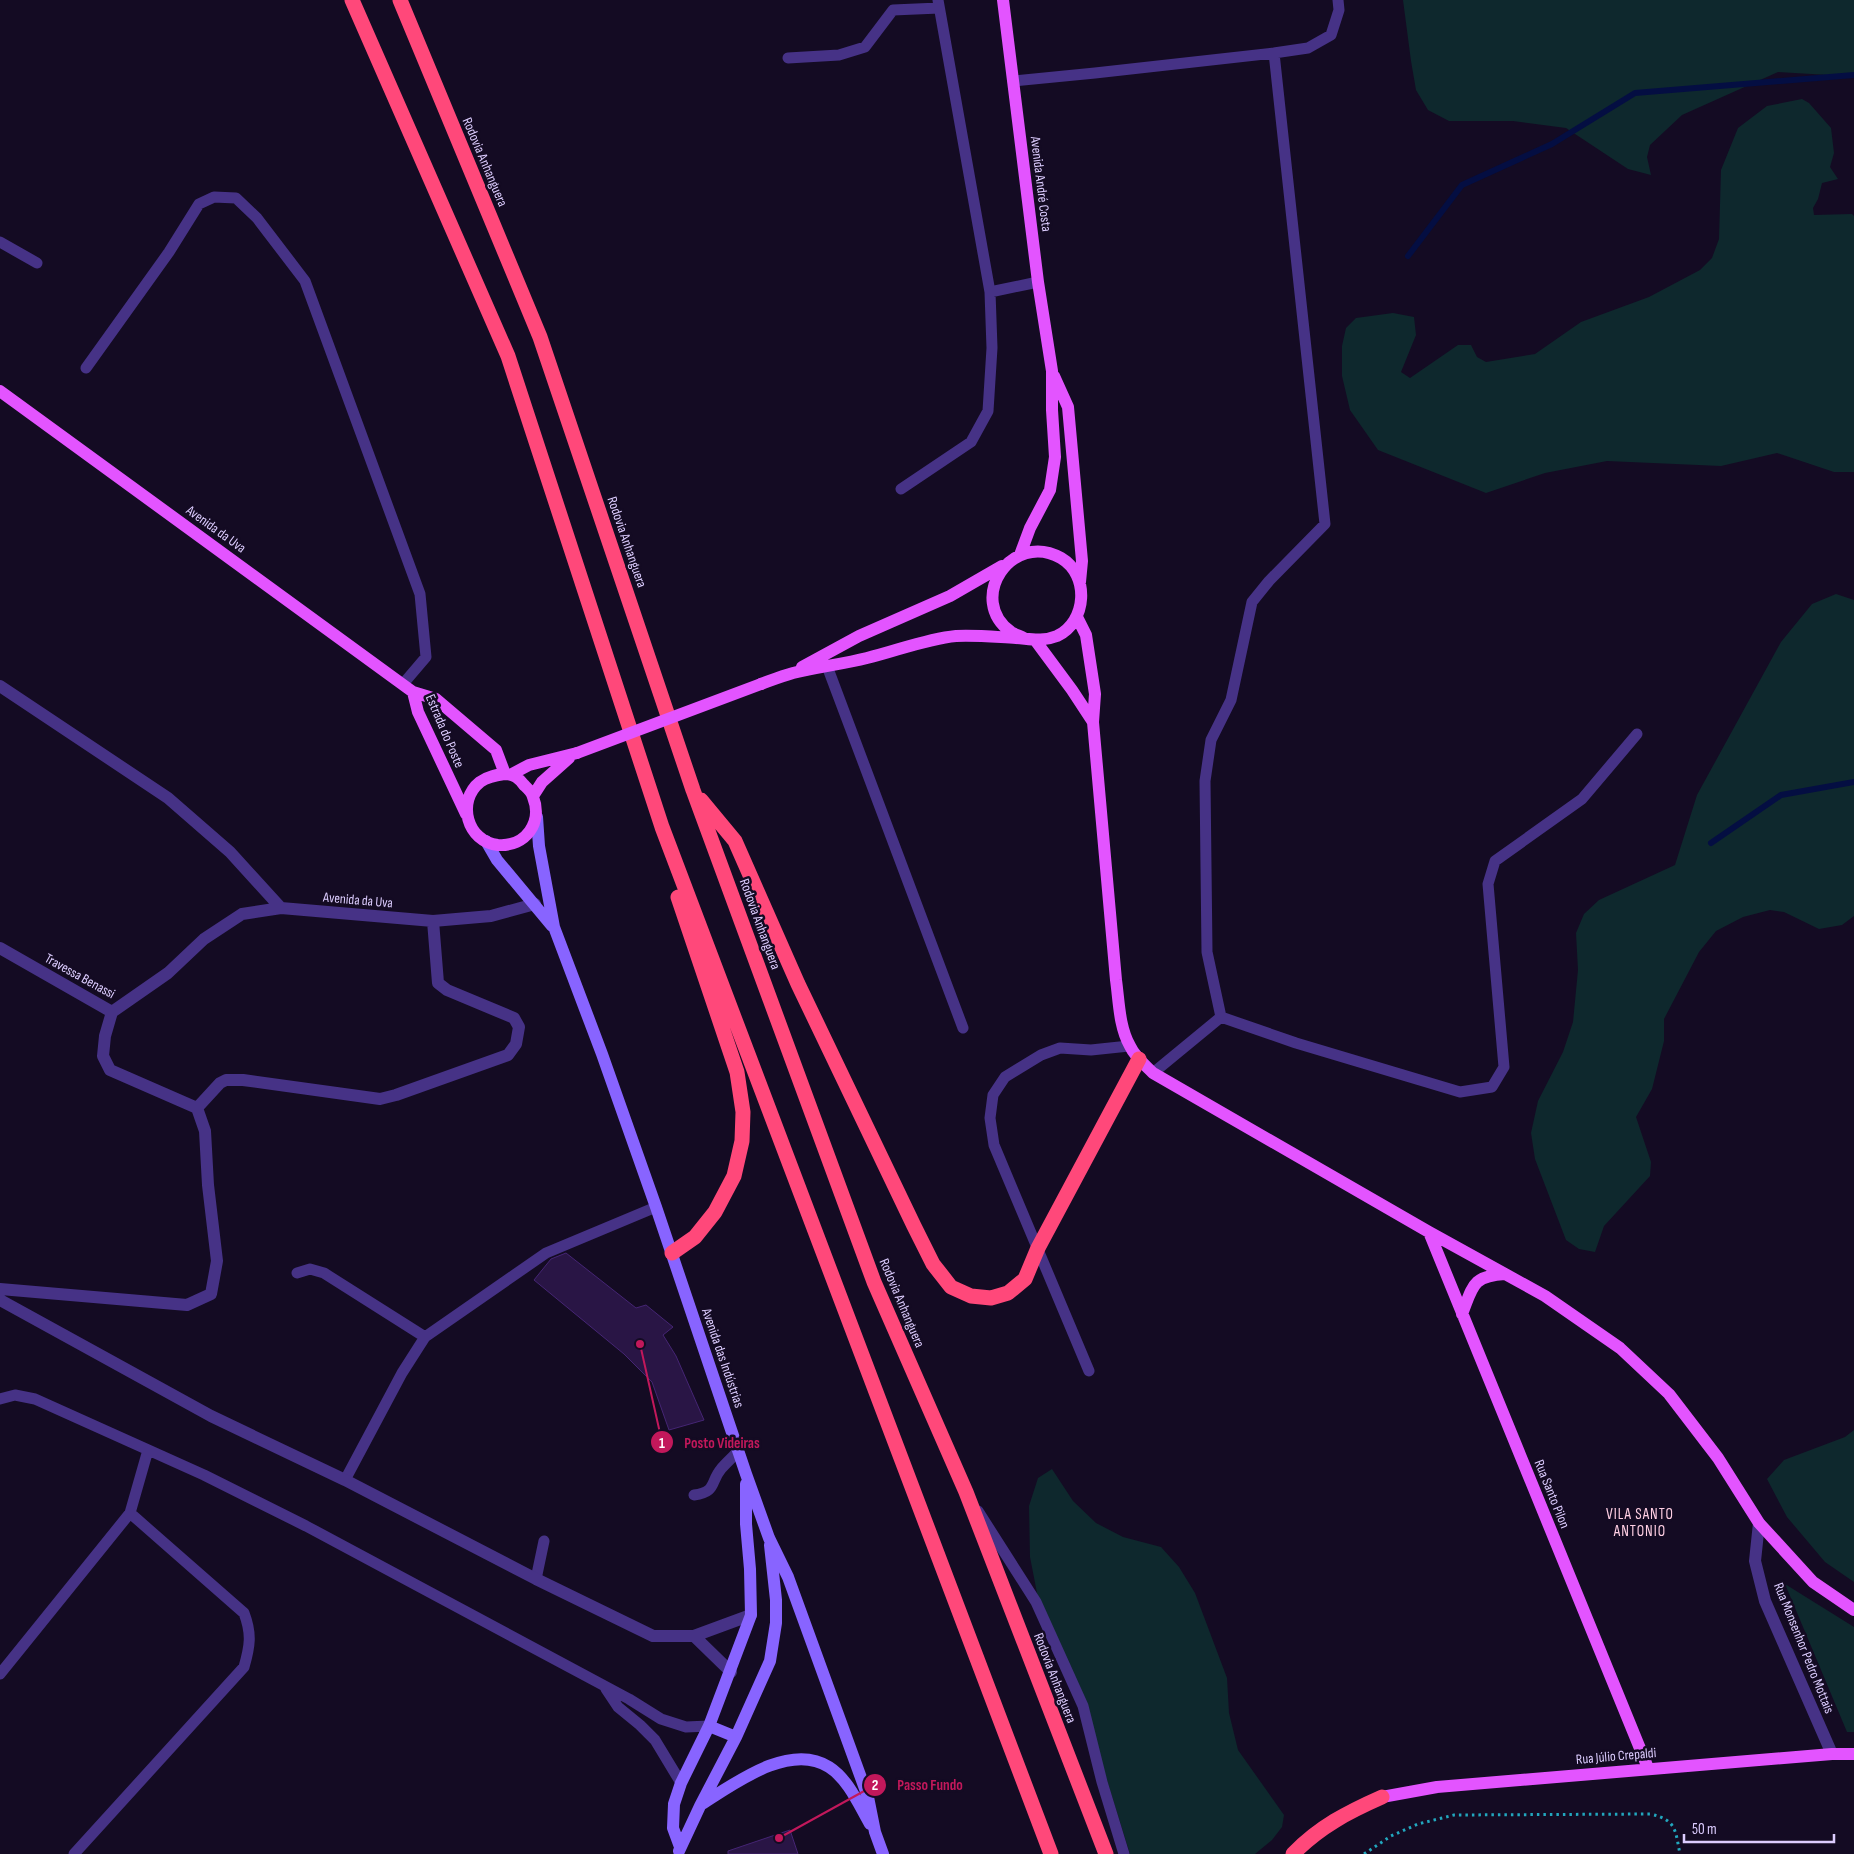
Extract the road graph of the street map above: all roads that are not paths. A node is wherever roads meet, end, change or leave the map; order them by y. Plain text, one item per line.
1 (352, 0) edge
2 (400, 0) edge
3 (1003, 0) edge
4 (1338, 0) edge
5 (939, 4) edge
6 (893, 5) edge
7 (1274, 53) junction
8 (788, 58) dead end
9 (1013, 81) junction
10 (0, 242) edge
11 (37, 263) dead end
12 (1038, 282) junction
13 (990, 292) junction
14 (86, 368) dead end
15 (1052, 371) junction
16 (0, 391) edge
17 (901, 489) dead end
18 (1020, 555) junction
19 (1007, 563) junction
20 (1080, 582) junction
21 (1077, 617) junction
22 (1029, 639) junction
23 (827, 666) junction
24 (791, 674) junction
25 (0, 686) edge
26 (408, 688) junction
27 (1093, 722) junction
28 (1637, 734) dead end
29 (574, 754) junction
30 (508, 774) junction
31 (693, 790) junction
32 (533, 796) junction
33 (467, 816) junction
34 (537, 817) junction
35 (662, 827) junction
36 (486, 841) junction
37 (535, 904) junction
38 (281, 908) junction
39 (433, 921) junction
40 (554, 927) junction
41 (0, 948) edge
42 (168, 973) joint
43 (112, 1012) junction
44 (1221, 1017) junction
45 (964, 1028) dead end
46 (1129, 1046) junction
47 (1139, 1059) junction
48 (1153, 1073) junction
49 (197, 1108) junction
50 (656, 1207) junction
51 (1429, 1232) junction
52 (1038, 1248) junction
53 (672, 1254) junction
54 (296, 1273) dead end
55 (1505, 1274) junction
56 (0, 1290) edge
57 (0, 1300) edge
58 (1462, 1314) junction
59 (425, 1337) junction
60 (1089, 1371) dead end
61 (0, 1399) edge
62 (148, 1450) junction
63 (738, 1452) junction
64 (746, 1474) junction
65 (345, 1480) junction
66 (966, 1492) junction
67 (694, 1495) dead end
68 (130, 1513) junction
69 (1758, 1523) junction
70 (769, 1538) junction
71 (544, 1541) dead end
72 (536, 1579) junction
73 (1854, 1610) edge
74 (751, 1615) junction
75 (694, 1636) junction
76 (730, 1672) junction
77 (0, 1674) edge
78 (605, 1687) junction
79 (709, 1726) junction
80 (736, 1737) junction
81 (1832, 1754) junction
82 (1854, 1754) edge
83 (1648, 1768) junction
84 (680, 1783) junction
85 (1382, 1797) joint
86 (700, 1806) junction
87 (875, 1832) junction
88 (682, 1852) edge
89 (74, 1854) edge
90 (883, 1854) edge
91 (1051, 1854) edge
92 (1106, 1854) edge
93 (1124, 1854) edge
94 (1292, 1854) edge

1 - 35 highway
2 - 31 highway, Rodovia Anhanguera
3 - 9 main road, Avenida André Costa
4 - 7 lane
5 - 6 lane
5 - 13 lane
6 - 8 lane
7 - 9 lane
7 - 44 lane
9 - 12 main road, Avenida André Costa
10 - 11 lane
12 - 13 lane
12 - 15 main road, Avenida André Costa
13 - 17 lane
14 - 26 lane
15 - 18 main road
15 - 20 main road
16 - 26 main road, Avenida da Uva
18 - 19 main road
18 - 20 main road
19 - 22 main road
19 - 24 main road
20 - 21 main road
21 - 22 main road
21 - 27 main road
22 - 23 main road
22 - 27 main road
23 - 24 main road
23 - 45 lane
24 - 29 main road, bridge
25 - 38 street
26 - 30 main road, Estrada do Poste
26 - 33 main road, Estrada do Poste
27 - 46 main road
28 - 44 lane
29 - 30 main road
29 - 32 main road
30 - 32 main road
30 - 33 main road
31 - 52 highway
31 - 66 highway, Rodovia Anhanguera
32 - 34 main road
33 - 36 main road
34 - 36 main road
34 - 40 main road, Avenida das Indústrias
35 - 53 highway
35 - 91 highway
36 - 37 main road, Avenida das Indústrias
37 - 39 street, Avenida da Uva
37 - 40 main road, Avenida das Indústrias
38 - 39 street, Avenida da Uva
38 - 42 street, Avenida da Uva
39 - 49 street
40 - 50 main road, Avenida das Indústrias
41 - 43 street, Travessa Benassi
42 - 43 street, Travessa Benassi
43 - 49 street
44 - 48 lane
46 - 47 main road
46 - 52 lane
47 - 48 main road
47 - 52 highway
48 - 51 main road
49 - 56 street
50 - 53 main road, Avenida das Indústrias
50 - 59 lane
51 - 55 main road
51 - 58 main road, Rua Santo Pilon
52 - 60 lane
53 - 63 main road, Avenida das Indústrias
54 - 59 lane
55 - 58 main road
55 - 69 main road
57 - 65 street
58 - 83 main road, Rua Santo Pilon
59 - 65 lane
61 - 62 lane
62 - 68 lane
62 - 78 lane
63 - 64 main road, Avenida das Indústrias
63 - 67 lane
64 - 70 main road, Avenida das Indústrias
64 - 74 main road
65 - 72 street
66 - 92 highway, Rodovia Anhanguera
66 - 93 lane
68 - 77 lane
68 - 89 lane
69 - 73 main road
69 - 81 street, Rua Monsenhor Pedro Mottais
70 - 80 main road
70 - 87 main road, Avenida das Indústrias
71 - 72 lane
72 - 75 street
74 - 75 street
74 - 76 main road
75 - 76 street
76 - 79 main road
78 - 79 lane
78 - 84 lane
79 - 80 main road
79 - 84 main road
80 - 86 main road
81 - 82 main road, Rua Júlio Crepaldi
81 - 83 main road, Rua Júlio Crepaldi
83 - 85 main road, Rua Júlio Crepaldi
84 - 88 main road
85 - 94 highway
86 - 87 main road
86 - 88 main road
87 - 90 main road, Avenida das Indústrias

